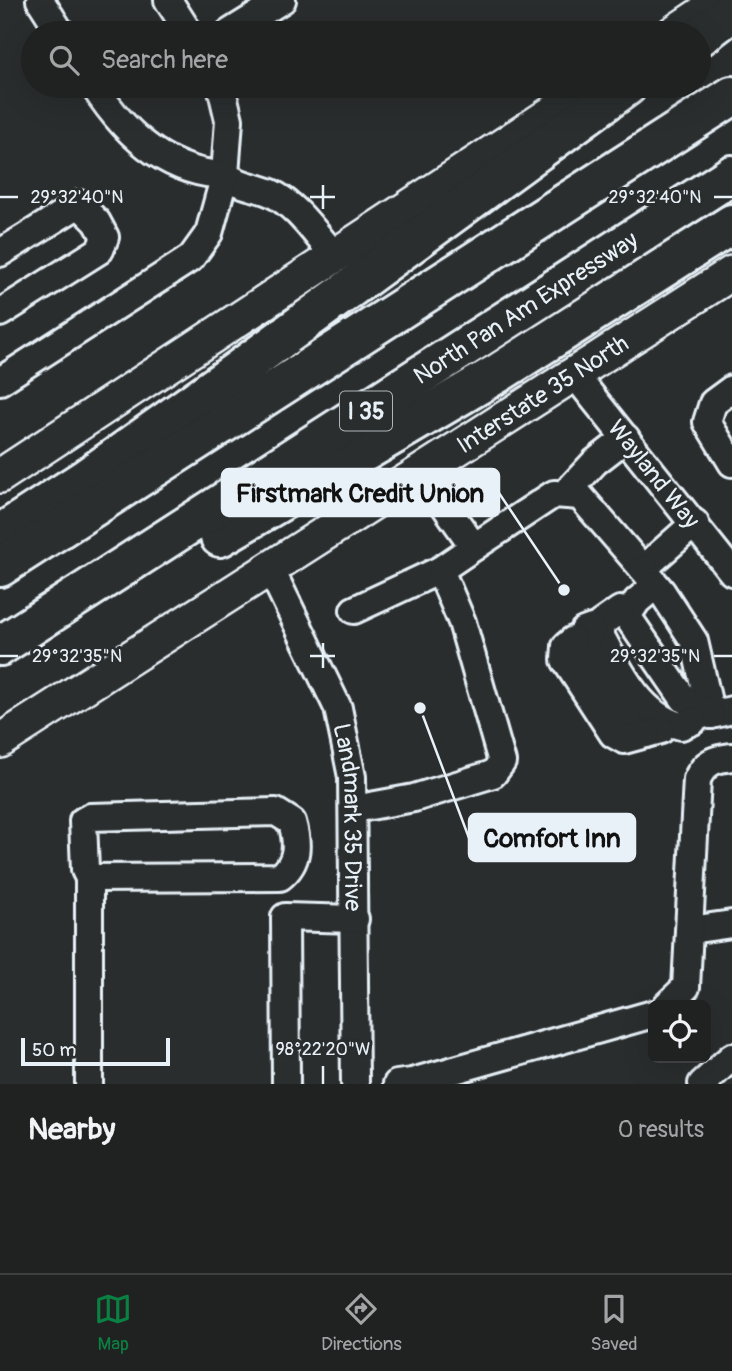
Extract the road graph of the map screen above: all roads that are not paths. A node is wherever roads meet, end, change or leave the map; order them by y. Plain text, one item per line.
1 (40, 0) edge
2 (168, 0) edge
3 (282, 0) edge
4 (723, 0) edge
5 (732, 12) edge
6 (53, 21) edge
7 (181, 21) edge
8 (248, 21) edge
9 (691, 21) edge
10 (711, 28) edge
11 (732, 96) edge
12 (102, 98) edge
13 (224, 98) edge
14 (575, 98) edge
15 (611, 98) edge
16 (225, 175) junction
17 (732, 175) edge
18 (732, 224) edge
19 (0, 253) edge
20 (335, 256) junction
21 (731, 275) edge
22 (0, 313) edge
23 (575, 374) junction
24 (0, 381) edge
25 (732, 389) edge
26 (626, 438) junction
27 (732, 463) edge
28 (421, 472) junction
29 (0, 476) edge
30 (566, 493) junction
31 (695, 523) junction
32 (0, 534) edge
33 (474, 547) junction
34 (0, 567) edge
35 (731, 567) edge
36 (270, 568) junction
37 (440, 570) junction
38 (354, 610) dead end
39 (613, 611) junction
40 (0, 646) edge
41 (0, 671) edge
42 (687, 723) edge
43 (0, 741) edge
44 (732, 757) edge
45 (354, 809) junction
46 (280, 877) junction
47 (89, 878) junction
48 (285, 917) junction
49 (355, 919) junction
50 (732, 924) edge
51 (690, 930) junction
52 (672, 1000) edge
53 (648, 1015) edge
54 (89, 1084) edge
55 (286, 1084) edge
56 (355, 1084) edge
57 (397, 1084) edge

1 - 6 street
2 - 7 street
3 - 8 street
4 - 9 main road
5 - 10 highway
11 - 34 highway, I 35
12 - 16 street
13 - 16 street
14 - 20 main road
15 - 32 highway
16 - 20 street
16 - 24 street
17 - 40 highway, North Pan Am Expressway / I 35
18 - 41 highway
19 - 22 street
20 - 29 main road
21 - 23 main road, Interstate 35 North
23 - 26 street, Wayland Way
23 - 28 main road, Interstate 35 North
25 - 27 street
26 - 30 street
26 - 31 street, Wayland Way
28 - 33 street
28 - 36 main road, Interstate 35 North
30 - 33 street
30 - 39 street
31 - 35 street, Wayland Way
31 - 39 street
33 - 37 street
36 - 43 main road, Interstate 35 North
36 - 45 street, Landmark 35 Drive
37 - 38 street
37 - 45 street
39 - 42 street
39 - 42 street
39 - 42 street
44 - 51 street
45 - 49 street, Landmark 35 Drive
46 - 47 street
46 - 47 street
46 - 48 street
47 - 54 street
48 - 49 street
48 - 55 street
49 - 56 street, Landmark 35 Drive
50 - 51 street
51 - 52 street
53 - 57 street

